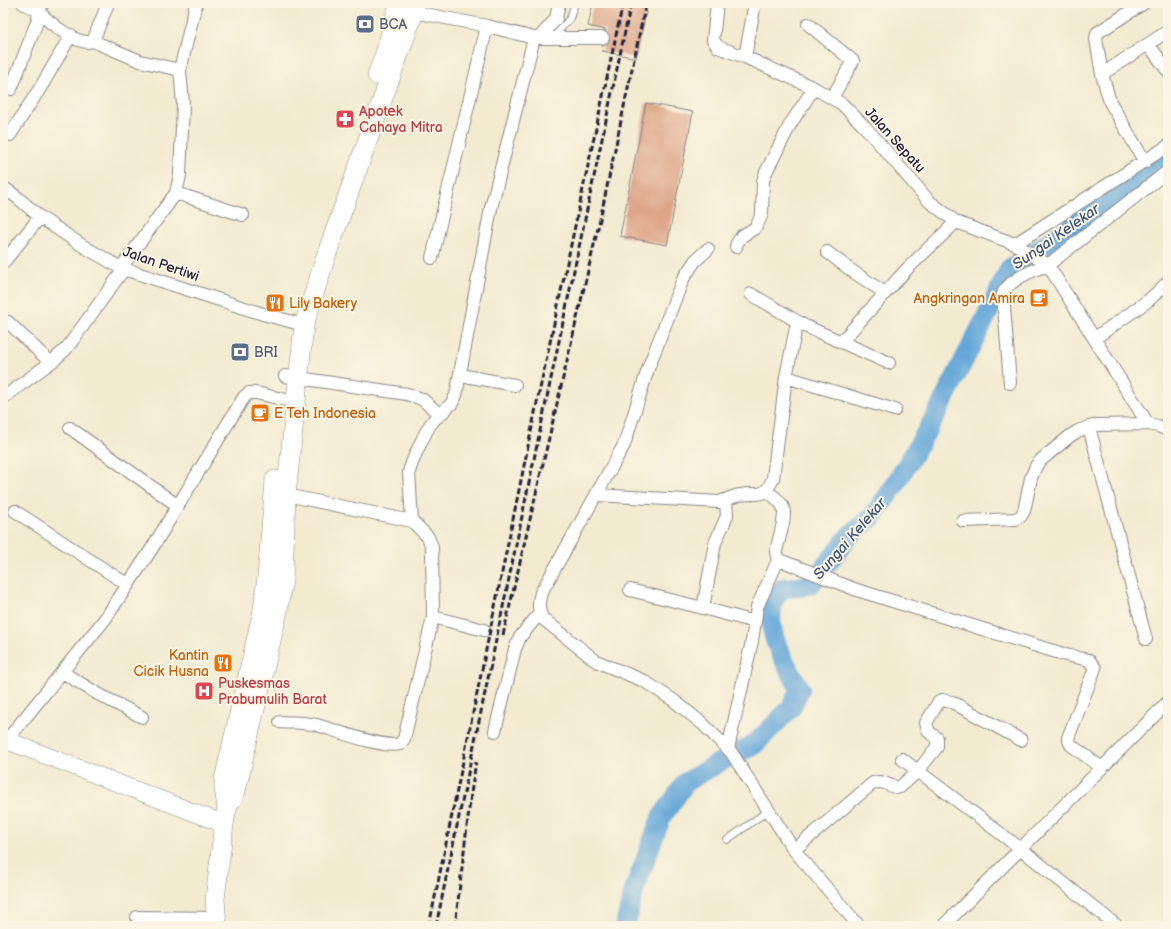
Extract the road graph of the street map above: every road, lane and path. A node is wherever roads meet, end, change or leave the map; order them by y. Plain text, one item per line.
1 (23, 3) edge
2 (196, 3) edge
3 (559, 3) edge
4 (575, 3) edge
5 (716, 3) edge
6 (755, 3) edge
7 (1144, 3) edge
8 (107, 6) dead end
9 (409, 6) edge
10 (40, 7) edge
11 (808, 24) dead end
12 (487, 26) junction
13 (1168, 31) edge
14 (71, 36) junction
15 (536, 38) junction
16 (553, 38) junction
17 (603, 38) dead end
18 (93, 41) junction
19 (1148, 44) junction
20 (745, 57) junction
21 (180, 70) junction
22 (1168, 71) edge
23 (1102, 74) junction
24 (814, 88) junction
25 (11, 89) dead end
26 (832, 98) junction
27 (10, 135) dead end
28 (1168, 146) edge
29 (1144, 162) junction
30 (1168, 171) edge
31 (3, 187) edge
32 (176, 193) junction
33 (243, 215) dead end
34 (40, 218) junction
35 (956, 222) junction
36 (1017, 245) junction
37 (736, 247) dead end
38 (708, 249) dead end
39 (827, 252) dead end
40 (432, 258) dead end
41 (3, 264) edge
42 (1046, 264) junction
43 (122, 268) junction
44 (1168, 282) edge
45 (885, 293) junction
46 (751, 294) dead end
47 (8, 322) dead end
48 (797, 322) junction
49 (298, 323) junction
50 (1095, 338) junction
51 (841, 342) junction
52 (50, 362) junction
53 (889, 363) dead end
54 (460, 375) junction
55 (292, 377) junction
56 (786, 377) junction
57 (1010, 383) dead end
58 (515, 385) dead end
59 (3, 398) edge
60 (289, 401) junction
61 (895, 410) dead end
62 (440, 415) junction
63 (1148, 424) junction
64 (1088, 427) junction
65 (70, 428) dead end
66 (1168, 430) edge
67 (767, 491) junction
68 (597, 495) junction
69 (280, 496) junction
70 (726, 500) junction
71 (178, 506) junction
72 (14, 511) dead end
73 (412, 521) junction
74 (963, 521) dead end
75 (779, 558) junction
76 (128, 585) junction
77 (630, 590) dead end
78 (703, 608) junction
79 (540, 614) junction
80 (433, 617) junction
81 (755, 622) junction
82 (484, 630) dead end
83 (1146, 639) dead end
84 (62, 672) junction
85 (1168, 702) edge
86 (142, 717) dead end
87 (280, 722) dead end
88 (495, 731) dead end
89 (1021, 740) dead end
90 (4, 742) edge
91 (730, 751) junction
92 (902, 759) dead end
93 (1102, 768) junction
94 (918, 771) junction
95 (769, 810) junction
96 (226, 816) junction
97 (727, 840) dead end
98 (1021, 849) junction
99 (794, 850) junction
100 (137, 917) dead end
101 (217, 922) edge
102 (859, 926) edge
103 (943, 926) edge
104 (1117, 926) edge

1 - 10 street
2 - 21 street
3 - 15 street
4 - 16 lane
5 - 20 street, Jalan Sepatu
6 - 20 street
7 - 23 street
8 - 18 street
9 - 12 street
9 - 49 main road
10 - 14 street
10 - 25 street
11 - 26 street
12 - 15 street
12 - 40 street
13 - 19 street
14 - 18 street
14 - 27 street
15 - 16 street
15 - 54 street
16 - 17 street
18 - 21 street
19 - 22 street
19 - 23 street
20 - 24 street, Jalan Sepatu
21 - 32 street
23 - 29 street
24 - 26 street, Jalan Sepatu
24 - 37 street
26 - 35 street, Jalan Sepatu
28 - 29 street
29 - 36 street
30 - 42 street
31 - 34 street, Jalan Pertiwi
32 - 33 street
32 - 43 street
34 - 41 street
34 - 43 street, Jalan Pertiwi
35 - 36 street, Jalan Sepatu
35 - 45 street
36 - 42 street, Jalan Sepatu
38 - 68 street
39 - 45 street
42 - 50 street
42 - 57 street
43 - 49 street, Jalan Pertiwi
43 - 52 street
44 - 50 street
45 - 51 street
46 - 48 street
47 - 52 street
48 - 51 street
48 - 56 street
49 - 55 main road
50 - 63 street
51 - 53 street
52 - 59 street
54 - 58 street
54 - 62 street
55 - 60 main road
55 - 62 street
56 - 61 street
56 - 67 street
60 - 69 main road
60 - 71 street
62 - 73 street
63 - 64 street
63 - 66 street
64 - 74 street
64 - 83 street
65 - 71 street
67 - 70 street
67 - 75 street
68 - 70 street
68 - 79 street
69 - 73 street
69 - 96 main road
70 - 78 street
71 - 76 street
72 - 76 street
73 - 80 street
75 - 81 street
75 - 93 street
76 - 84 street
77 - 78 street
78 - 81 street
79 - 88 street
79 - 91 street
80 - 82 street
80 - 87 street
81 - 91 street
84 - 86 street
84 - 90 street
85 - 93 street
89 - 94 street
90 - 96 street
91 - 95 street
92 - 94 street
93 - 98 street
94 - 98 street
94 - 99 street
95 - 97 lane
95 - 99 street
96 - 101 main road
98 - 103 street
98 - 104 street
99 - 102 street
100 - 101 street

